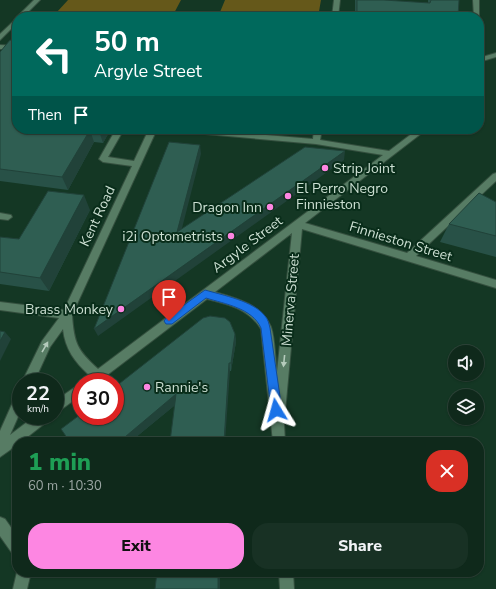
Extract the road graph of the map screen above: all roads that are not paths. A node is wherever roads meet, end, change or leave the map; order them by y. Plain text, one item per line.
1 (37, 0) edge
2 (337, 0) edge
3 (476, 0) edge
4 (25, 12) edge
5 (336, 12) edge
6 (477, 12) edge
7 (12, 25) edge
8 (0, 38) edge
9 (0, 47) edge
10 (12, 48) edge
11 (496, 55) edge
12 (484, 59) edge
13 (484, 61) edge
14 (496, 62) edge
15 (117, 134) edge
16 (151, 134) edge
17 (227, 134) edge
18 (317, 134) edge
19 (417, 134) edge
20 (316, 142) junction
21 (391, 154) junction
22 (137, 164) junction
23 (496, 176) edge
24 (298, 224) junction
25 (408, 258) junction
26 (496, 284) edge
27 (205, 294) junction
28 (0, 306) edge
29 (67, 315) junction
30 (32, 373) edge
31 (89, 373) edge
32 (101, 373) edge
33 (72, 395) edge
34 (64, 401) edge
35 (12, 418) edge
36 (278, 423) junction
37 (33, 425) edge
38 (18, 437) edge
39 (279, 437) edge
40 (12, 442) edge
41 (0, 445) edge
42 (0, 451) edge
43 (0, 524) edge
44 (12, 541) edge
45 (23, 577) edge
46 (286, 577) edge
47 (20, 589) edge
48 (287, 589) edge

1 - 4 street
2 - 5 street
3 - 6 street
7 - 8 street
9 - 10 street
11 - 12 street
13 - 14 street
15 - 22 street
16 - 22 street, Kent Road
17 - 20 street
18 - 20 street
19 - 21 street, Argyle Street
20 - 21 street
21 - 24 street, Argyle Street
22 - 29 street, Kent Road
23 - 25 street
24 - 25 street, Finnieston Street
24 - 27 street, Argyle Street
24 -> 36 street, Minerva Street
25 - 26 street, Finnieston Street
27 - 32 street, Argyle Street
27 - 36 street, Minerva Street
28 - 29 street
30 -> 29 street, Kent Road
29 - 31 street, Kent Road
33 - 34 street
35 - 41 street
36 - 39 street, Minerva Street
37 - 38 street
40 - 42 street
43 - 44 street
45 - 47 street
46 - 48 street

